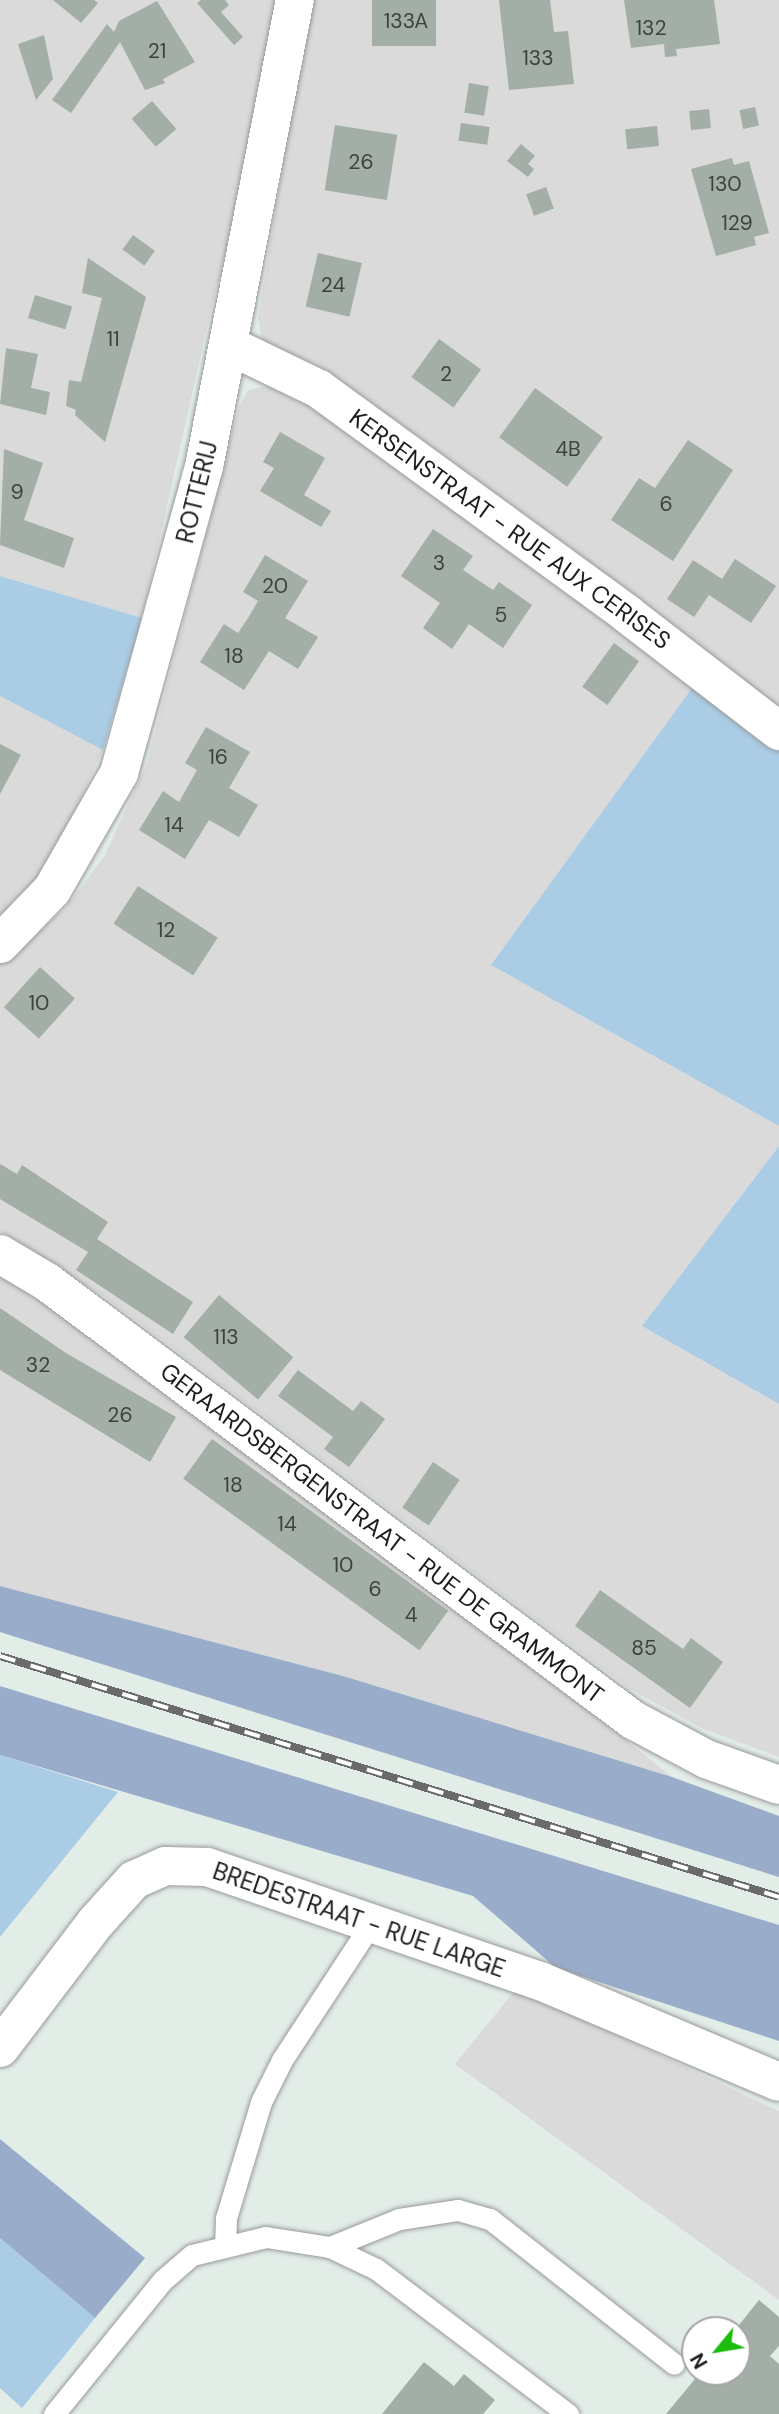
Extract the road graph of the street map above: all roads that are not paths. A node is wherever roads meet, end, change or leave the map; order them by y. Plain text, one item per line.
1 (295, 0) edge
2 (230, 345) junction
3 (779, 731) edge
4 (0, 944) edge
5 (0, 1254) edge
6 (779, 1786) edge
7 (371, 1924) junction
8 (0, 2048) edge
9 (779, 2082) edge
10 (225, 2247) junction
11 (330, 2247) junction
12 (674, 2364) dead end
13 (54, 2414) edge
14 (568, 2414) edge

1 - 2 street, ROTTERIJ
2 - 3 street, KERSENSTRAAT - RUE AUX CERISES
2 - 4 street, ROTTERIJ
5 - 6 street, GERAARDSBERGENSTRAAT - RUE DE GRAMMONT
7 - 8 street, BREDESTRAAT - RUE LARGE
7 - 9 street, BREDESTRAAT - RUE LARGE
7 - 10 lane
10 - 11 lane
10 - 13 lane
11 - 12 lane
11 - 14 lane

